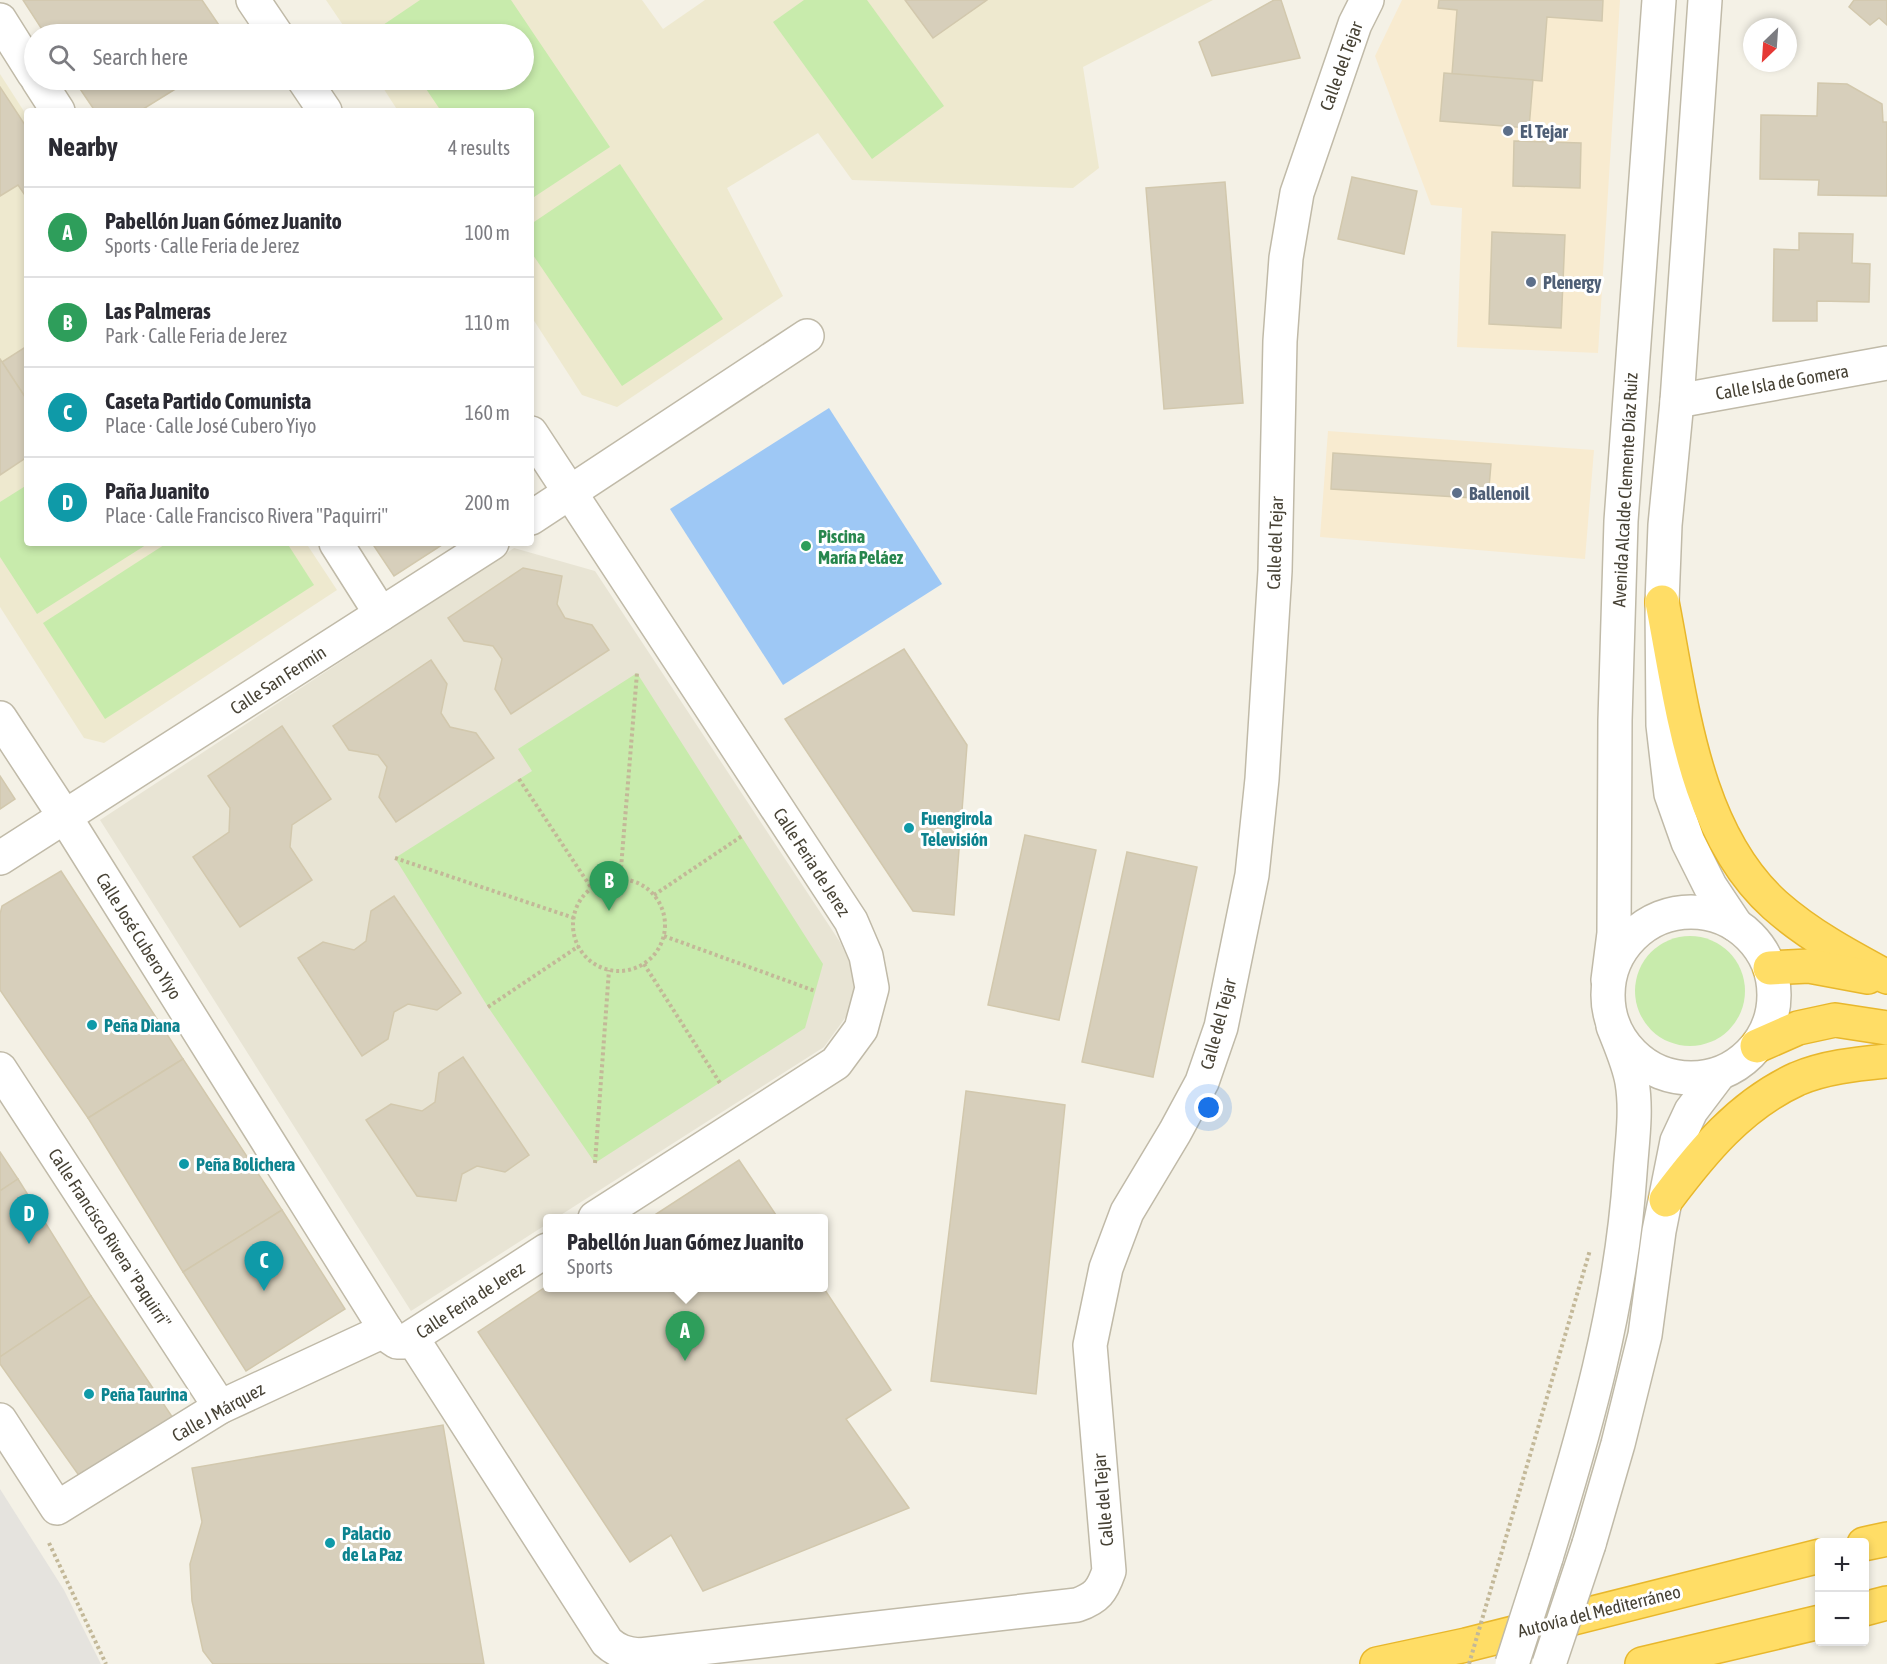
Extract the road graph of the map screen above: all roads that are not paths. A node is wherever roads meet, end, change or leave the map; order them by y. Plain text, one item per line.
1 (254, 0) edge
2 (1367, 0) edge
3 (1659, 0) edge
4 (1705, 0) edge
5 (0, 20) edge
6 (270, 24) edge
7 (24, 58) edge
8 (44, 90) edge
9 (311, 90) edge
10 (56, 108) edge
11 (323, 108) edge
12 (807, 336) dead end
13 (1887, 363) edge
14 (1677, 401) junction
15 (534, 438) edge
16 (570, 493) junction
17 (534, 516) edge
18 (338, 546) edge
19 (487, 546) edge
20 (1662, 602) junction
21 (381, 614) junction
22 (0, 718) edge
23 (64, 817) junction
24 (0, 858) edge
25 (1736, 925) junction
26 (1770, 968) junction
27 (1887, 979) edge
28 (1608, 980) junction
29 (1613, 1026) junction
30 (1887, 1028) edge
31 (1757, 1046) junction
32 (1887, 1060) edge
33 (0, 1070) edge
34 (1719, 1074) junction
35 (1666, 1200) junction
36 (601, 1214) edge
37 (543, 1252) edge
38 (396, 1335) junction
39 (220, 1407) junction
40 (0, 1420) edge
41 (1887, 1539) edge
42 (1869, 1543) edge
43 (1815, 1557) edge
44 (1887, 1603) edge
45 (1869, 1608) edge
46 (1815, 1623) edge
47 (626, 1654) joint
48 (1377, 1664) edge
49 (1512, 1664) edge
50 (1549, 1664) edge
51 (1642, 1664) edge

1 - 6 street
2 - 47 street, Calle del Tejar
3 - 28 street, Avenida Alcalde Clemente Díaz Ruiz
4 - 14 street
5 - 7 street
8 - 10 street
9 - 11 street
12 - 16 street
13 - 14 street, Calle Isla de Gomera
14 - 20 street
15 - 16 street, Calle Feria de Jerez
16 - 17 street
16 - 36 street, Calle Feria de Jerez
18 - 21 street
19 - 21 street, Calle San Fermín
20 - 25 street
20 - 27 highway
21 - 23 street, Calle San Fermín
22 - 23 street, Calle José Cubero Yiyo
23 - 24 street, Calle San Fermín
23 - 38 street, Calle José Cubero Yiyo
25 - 26 street
25 - 28 street
26 - 27 highway
26 - 31 street
28 - 29 street
29 - 34 street
29 - 49 street, bridge
30 - 31 highway
31 - 34 street
32 - 35 highway
33 - 39 street, Calle Francisco Rivera "Paquirri"
34 - 35 street
35 - 50 street, bridge
37 - 38 street, Calle Feria de Jerez
38 - 39 street, Calle J Márquez
38 - 47 street, Calle José Cubero Yiyo
39 - 40 street, Calle J Márquez
41 - 42 highway
43 - 48 highway, Autovía del Mediterráneo
44 - 45 highway
46 - 51 highway

